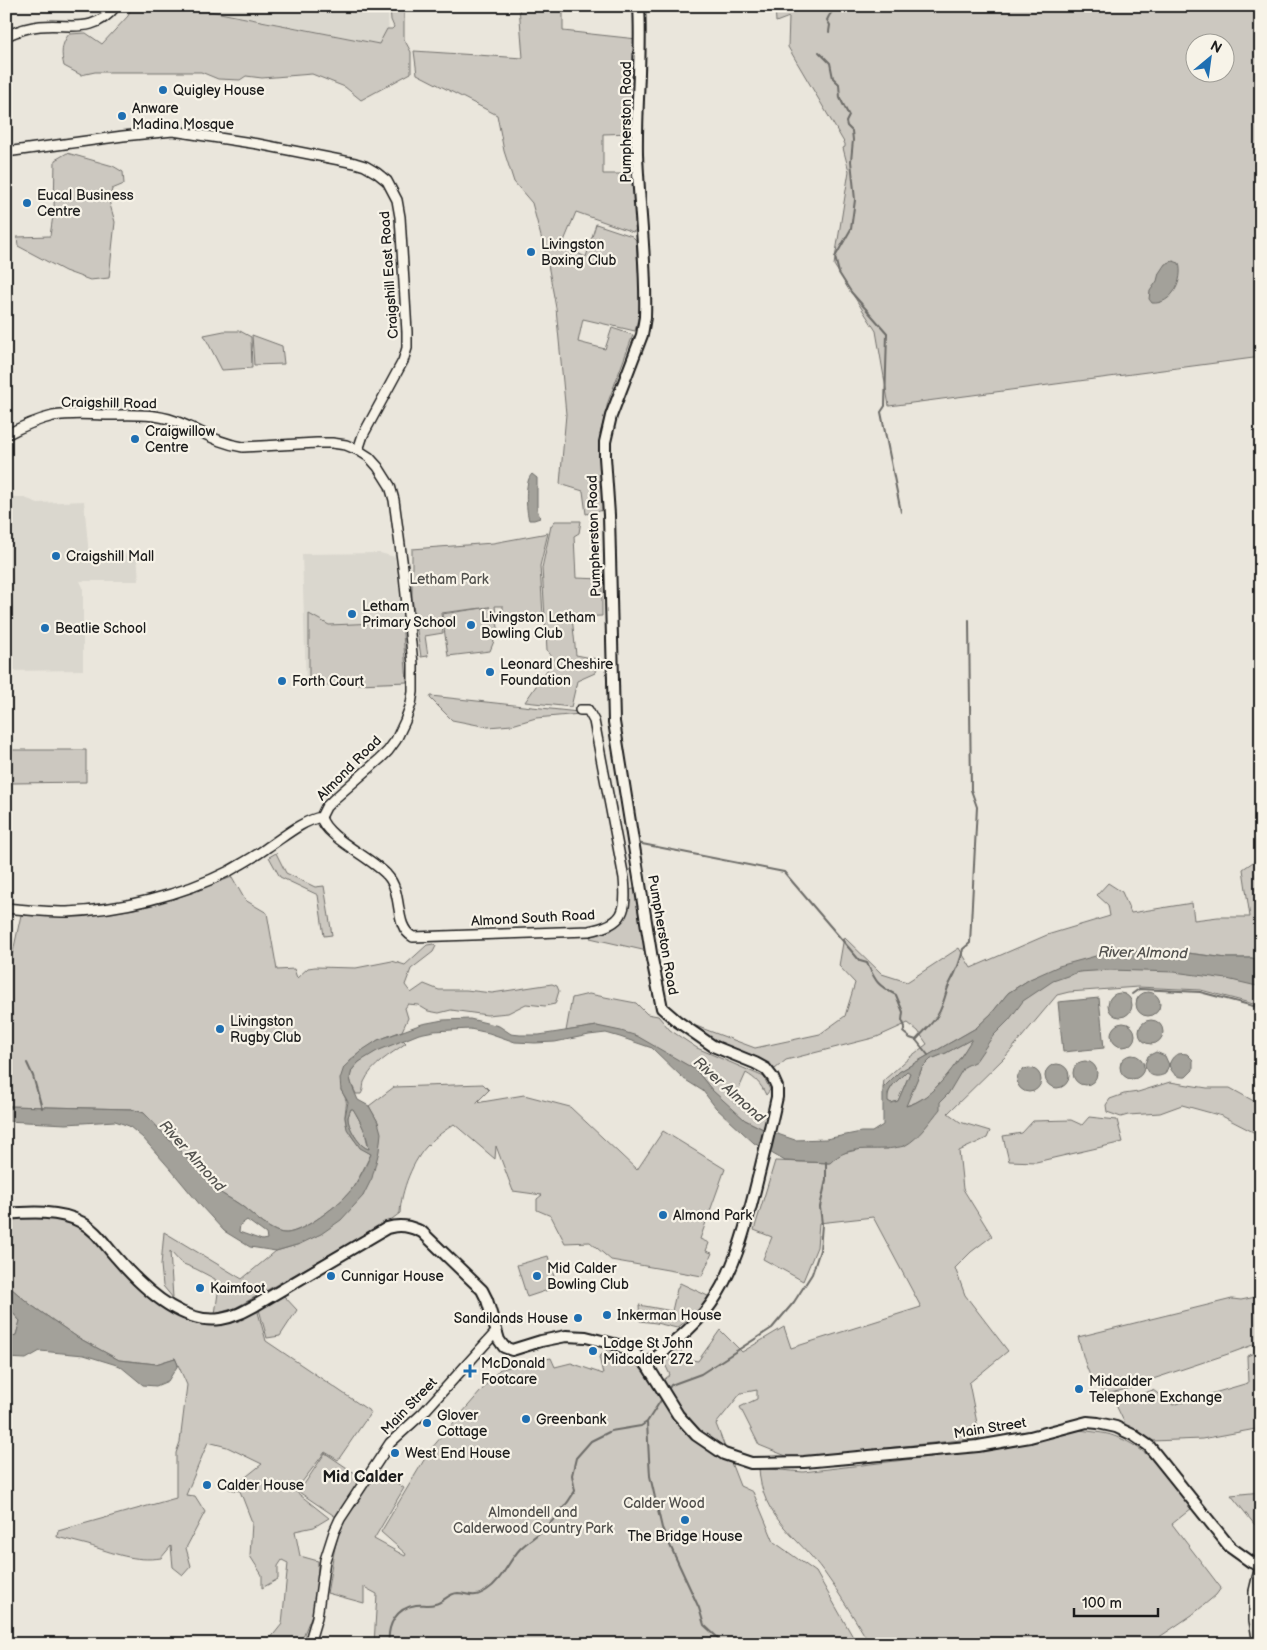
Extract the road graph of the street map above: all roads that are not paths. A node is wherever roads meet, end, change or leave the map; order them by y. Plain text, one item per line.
1 (116, 6) edge
2 (639, 6) edge
3 (6, 36) edge
4 (6, 152) edge
5 (6, 435) edge
6 (358, 450) junction
7 (580, 710) dead end
8 (321, 817) junction
9 (629, 818) junction
10 (613, 820) junction
11 (6, 908) edge
12 (6, 1214) edge
13 (496, 1332) junction
14 (648, 1366) junction
15 (1260, 1566) edge
16 (309, 1644) edge
17 (1258, 1644) edge

1 - 3 street
2 - 9 main road, Pumpherston Road
4 - 6 street, Craigshill East Road
5 - 6 street, Craigshill Road
6 - 8 street, Almond Road
7 - 10 street, Almond South Road
8 - 10 street, Almond South Road
8 - 11 street, Almond Road
9 - 10 street
9 - 14 main road, Pumpherston Road
12 - 13 main road
13 - 14 main road
13 - 16 street, Main Street
14 - 15 main road, Main Street
15 - 17 street

